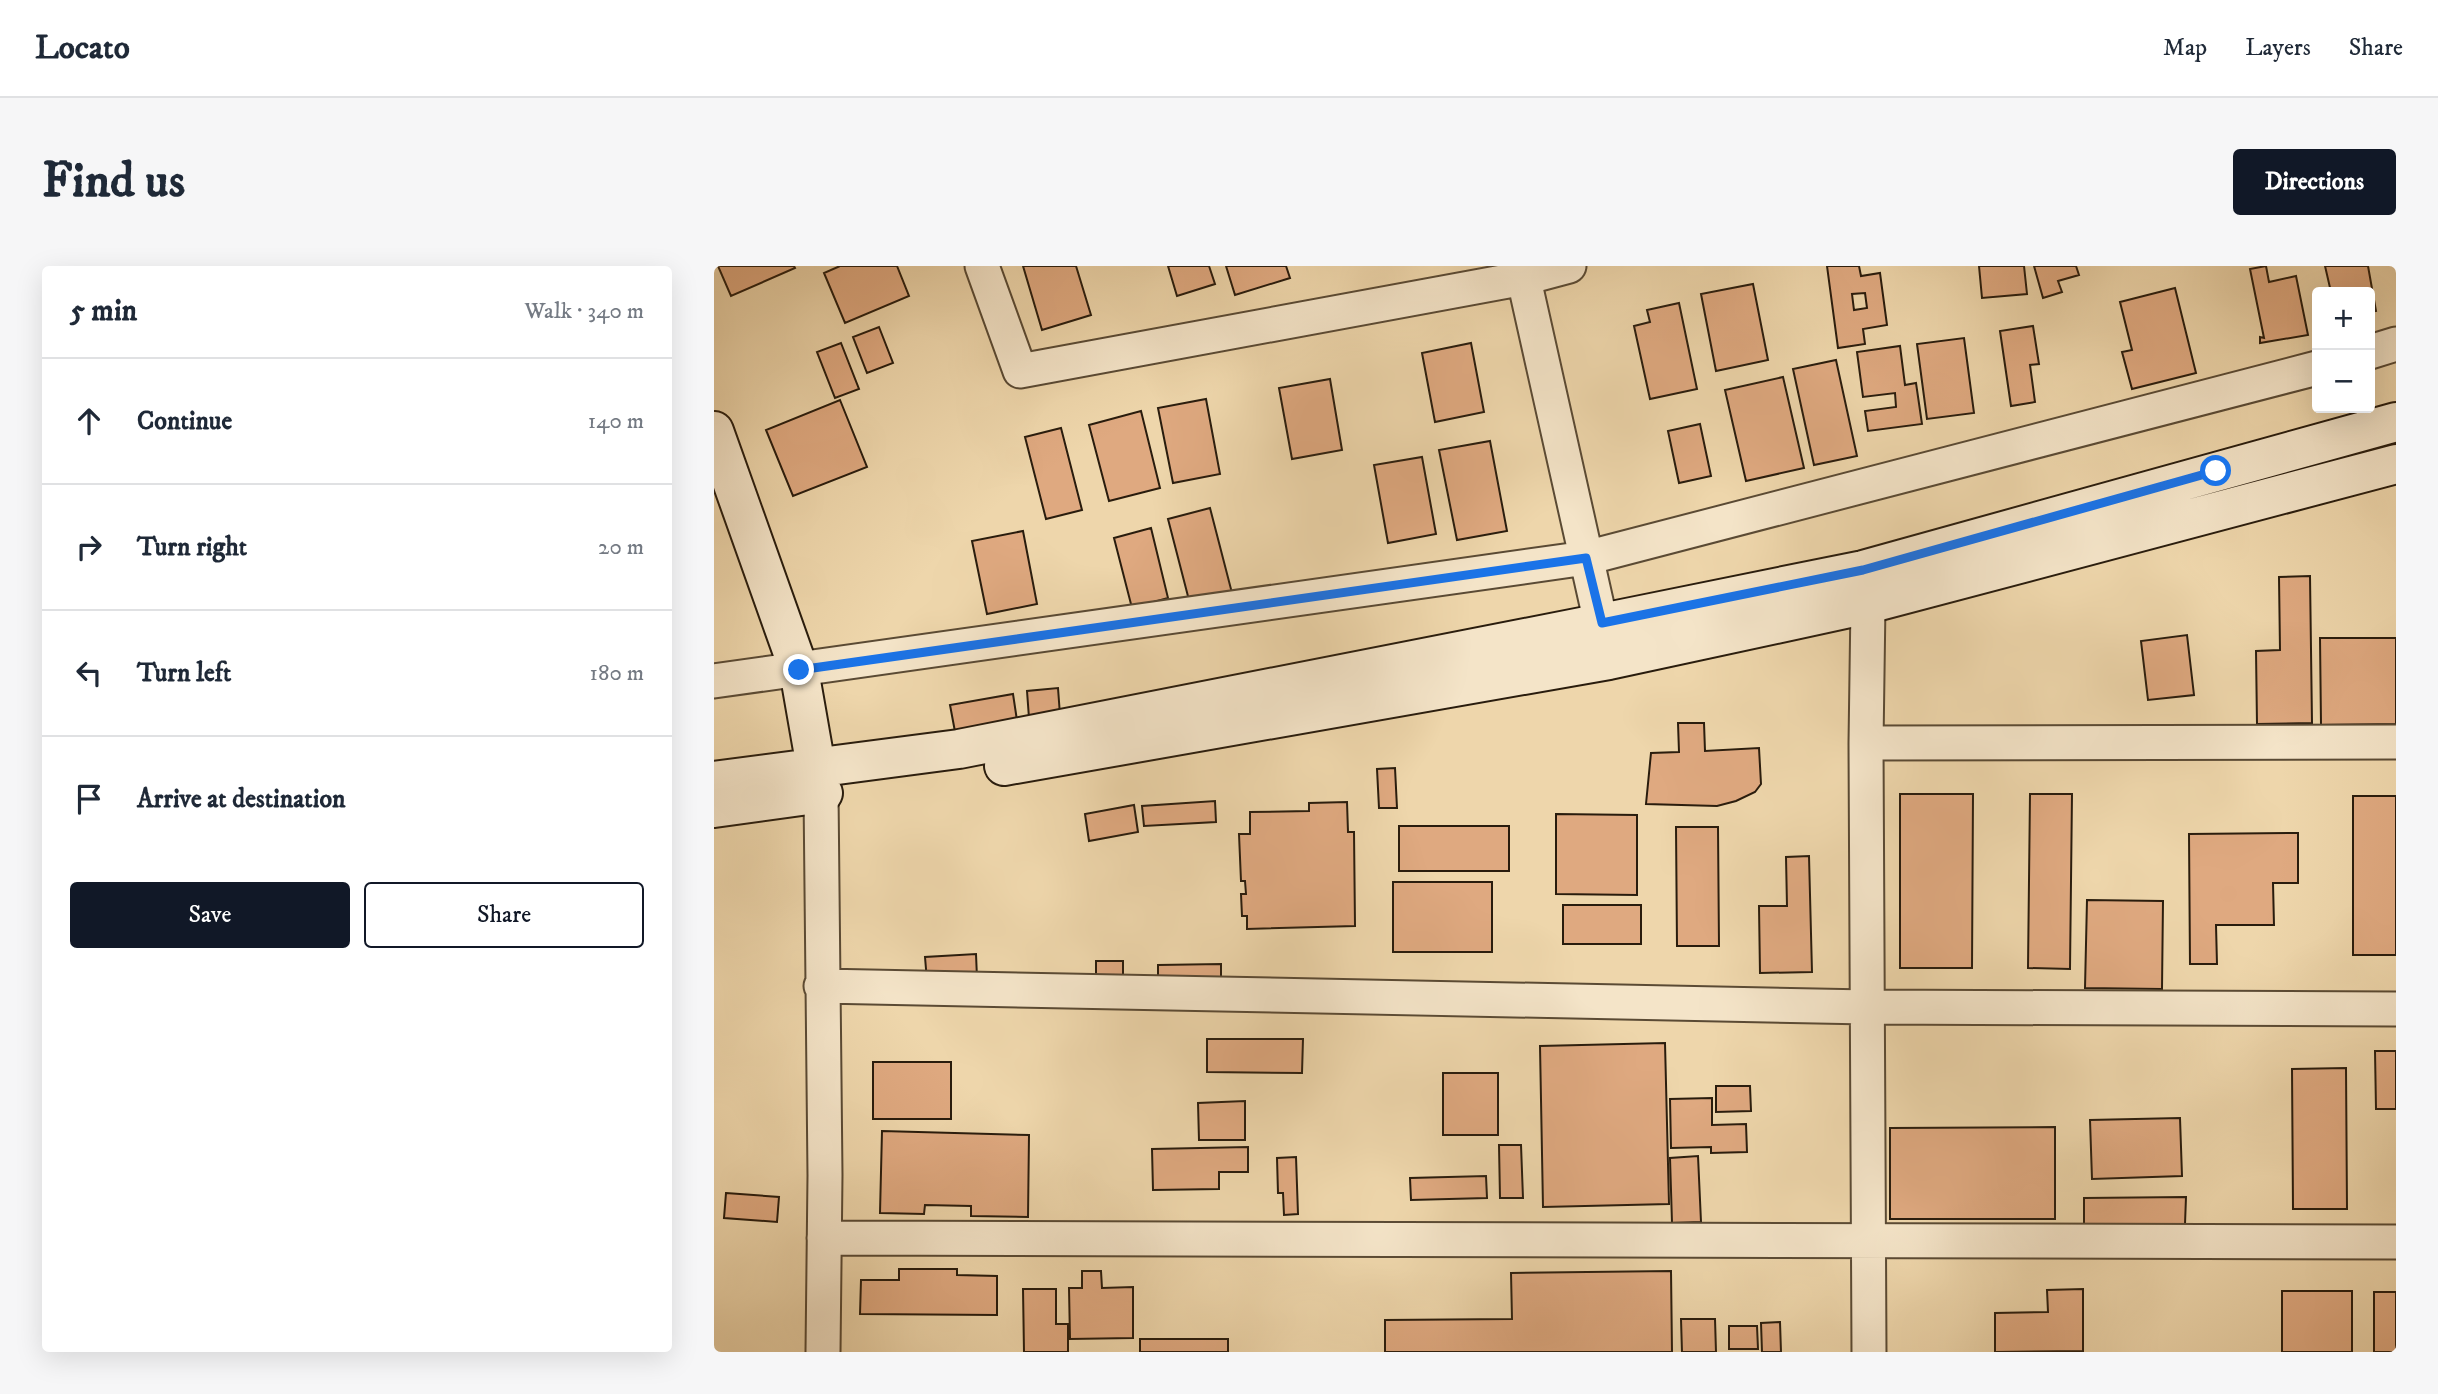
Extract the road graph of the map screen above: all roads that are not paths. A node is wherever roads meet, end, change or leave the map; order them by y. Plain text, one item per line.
1 (982, 266) edge
2 (1569, 266) edge
3 (1523, 272) edge
4 (2396, 344) edge
5 (2375, 350) edge
6 (2312, 369) edge
7 (2396, 422) edge
8 (714, 431) edge
9 (2396, 464) edge
10 (1586, 558) junction
11 (1868, 604) junction
12 (1602, 623) junction
13 (1609, 660) junction
14 (799, 670) junction
15 (714, 681) edge
16 (2396, 742) edge
17 (1866, 743) junction
18 (819, 780) junction
19 (714, 781) edge
20 (714, 808) edge
21 (821, 986) junction
22 (1868, 1007) junction
23 (2396, 1009) edge
24 (824, 1238) junction
25 (1869, 1241) junction
26 (2396, 1242) edge
27 (823, 1352) edge
28 (1870, 1352) edge

1 - 3 street
2 - 3 street
3 - 10 street
4 - 5 street
6 - 10 street
7 - 12 street
8 - 14 street
9 - 11 street
10 - 12 street
10 - 14 street
11 - 13 street
11 - 17 street
12 - 13 street
12 - 18 street
13 - 18 street
14 - 15 street
14 - 18 street
16 - 17 street
17 - 22 street
18 - 19 street
18 - 20 street
18 - 21 street
21 - 22 street
21 - 24 street
22 - 23 street
22 - 25 street
24 - 25 street
24 - 27 street
25 - 26 street
25 - 28 street

